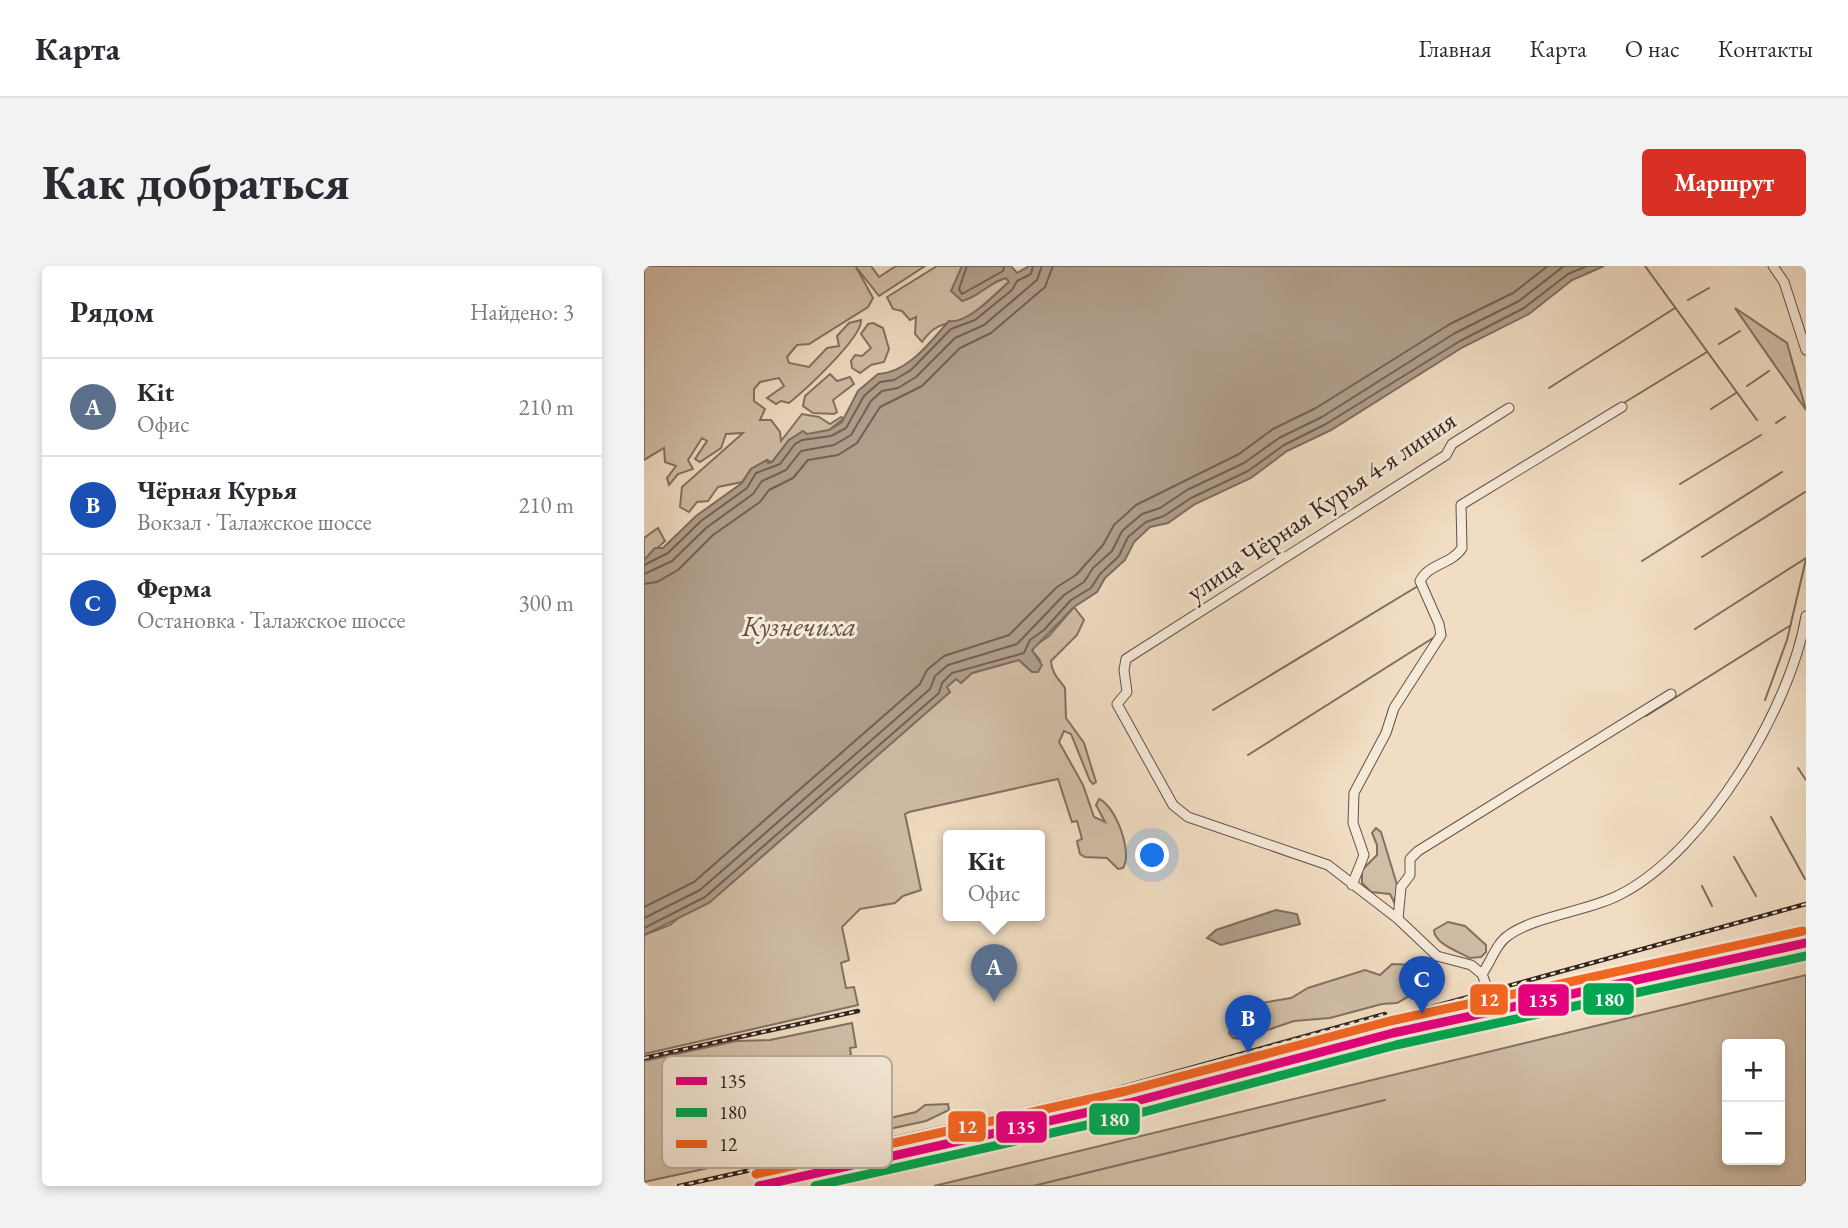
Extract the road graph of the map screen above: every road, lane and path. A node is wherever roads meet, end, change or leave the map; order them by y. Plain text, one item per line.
1 (1773, 266) edge
2 (1806, 350) edge
3 (1622, 407) dead end
4 (1510, 408) dead end
5 (1806, 616) edge
6 (1671, 694) dead end
7 (1352, 885) junction
8 (1398, 919) junction
9 (1806, 943) edge
10 (1482, 974) junction
11 (1489, 1012) junction
12 (892, 1156) edge
13 (839, 1168) edge
14 (759, 1186) edge

1 - 2 street
3 - 7 street
4 - 7 street, улица Чёрная Курья 4-я линия
5 - 10 street
6 - 8 street
7 - 8 street
8 - 10 street
9 - 11 main road
10 - 11 street
11 - 12 main road
13 - 14 main road

